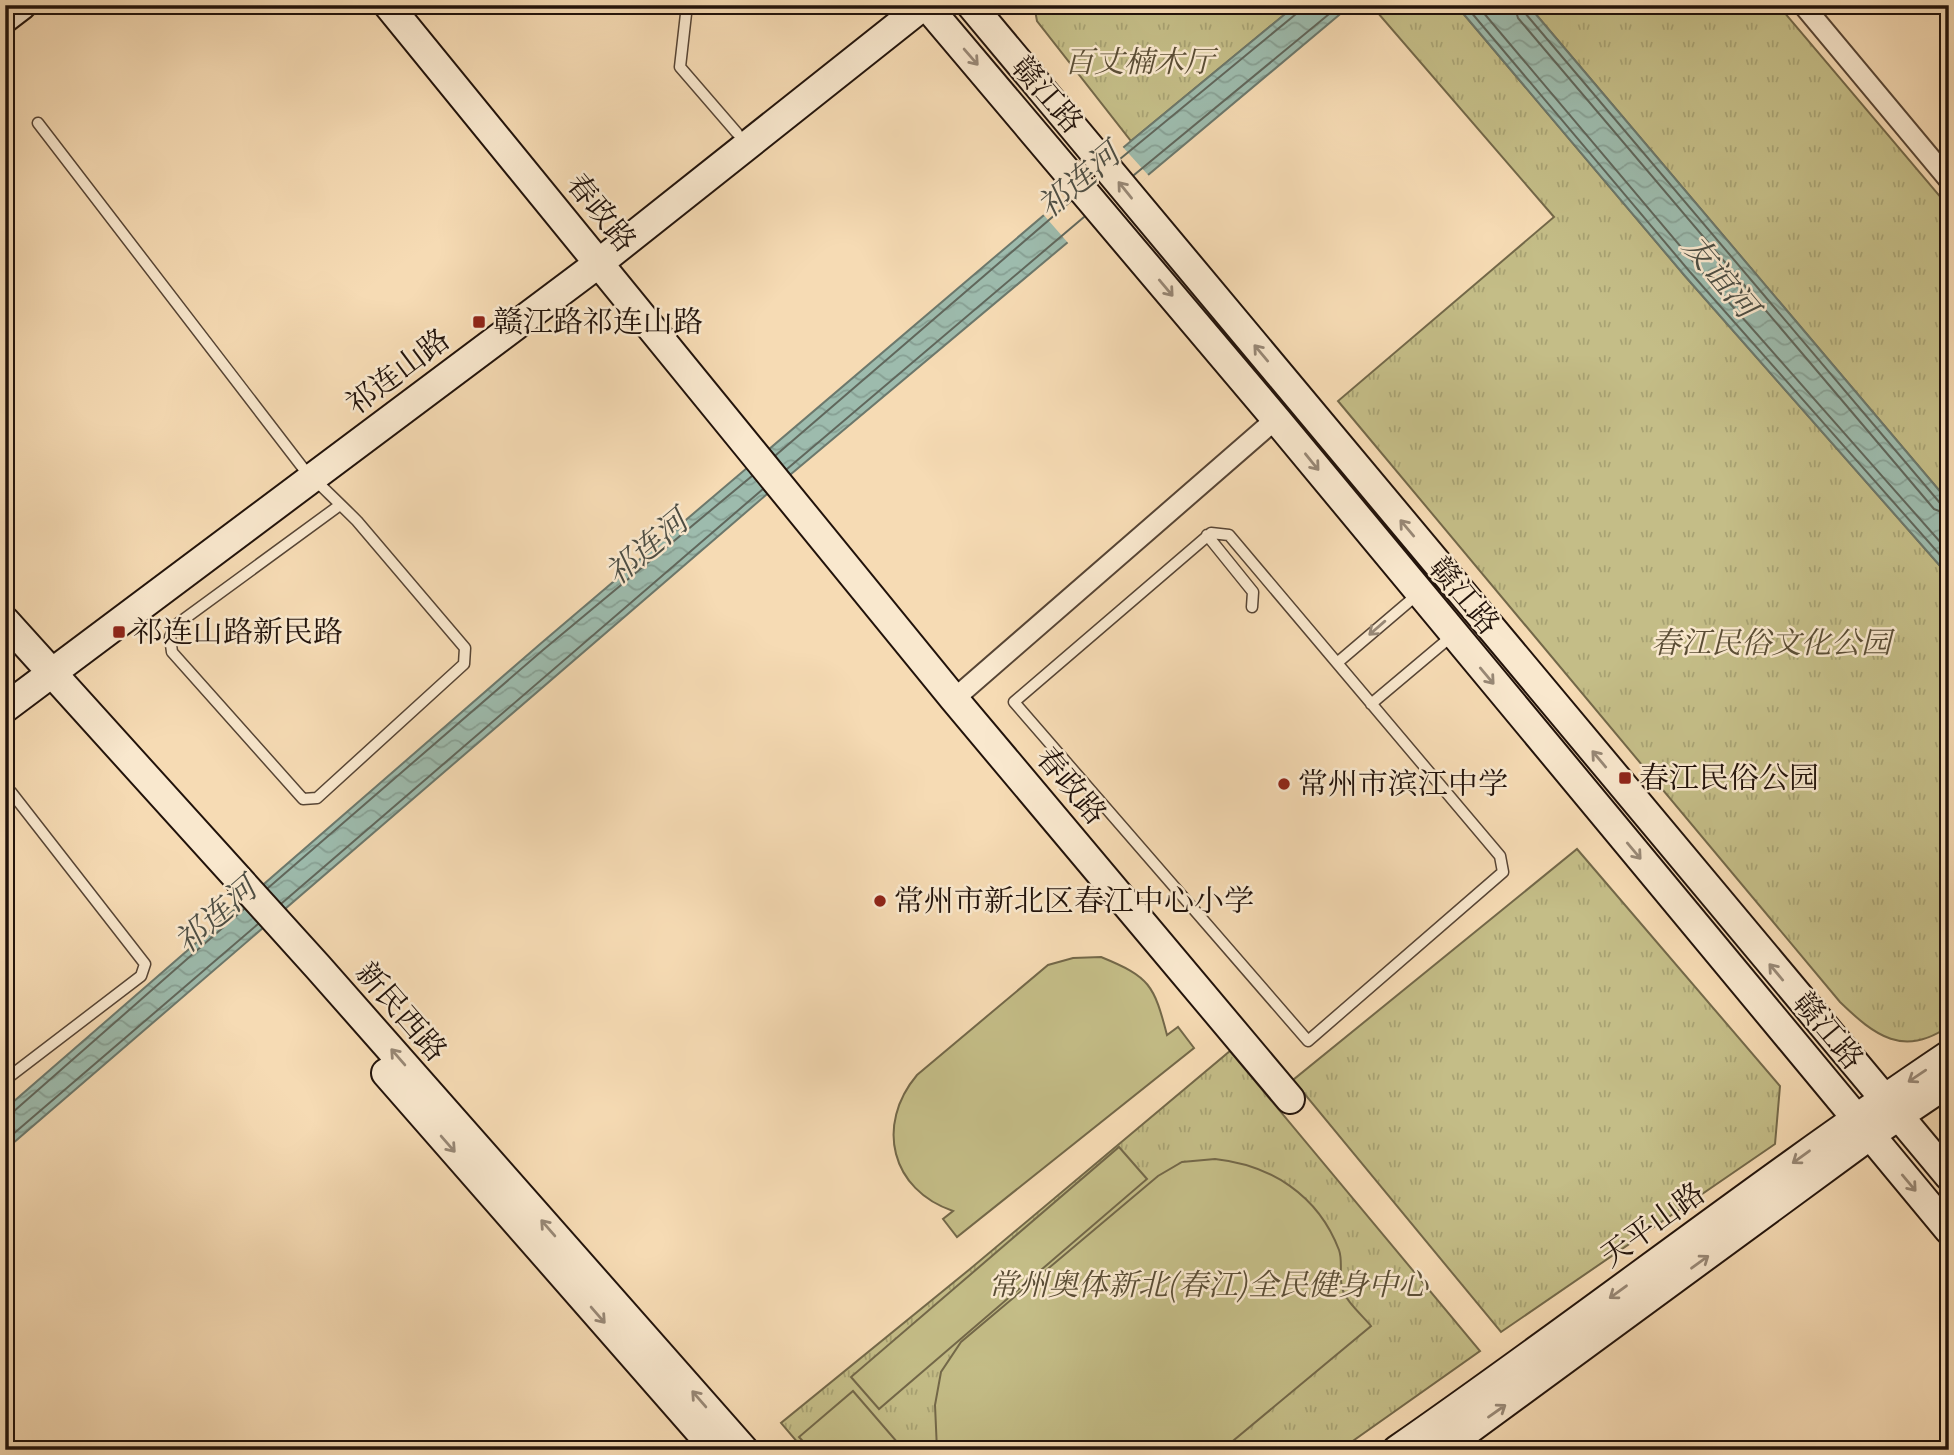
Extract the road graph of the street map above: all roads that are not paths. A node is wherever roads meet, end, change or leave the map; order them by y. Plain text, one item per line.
1 (22, 5) edge
2 (388, 5) edge
3 (687, 5) edge
4 (897, 5) edge
5 (925, 5) edge
6 (971, 5) edge
7 (1803, 5) edge
8 (5, 18) edge
9 (38, 123) dead end
10 (737, 133) junction
11 (1949, 180) edge
12 (594, 257) junction
13 (1276, 419) junction
14 (308, 473) junction
15 (340, 505) junction
16 (1207, 535) junction
17 (1418, 593) junction
18 (1252, 607) dead end
19 (5, 621) edge
20 (1453, 635) junction
21 (5, 644) edge
22 (1337, 663) junction
23 (41, 674) junction
24 (5, 694) edge
25 (954, 699) junction
26 (1371, 704) junction
27 (5, 708) edge
28 (5, 791) edge
29 (280, 939) junction
30 (1949, 1055) edge
31 (5, 1080) edge
32 (1949, 1082) edge
33 (1290, 1098) dead end
34 (1892, 1106) junction
35 (1863, 1126) junction
36 (1949, 1176) edge
37 (1949, 1230) edge
38 (716, 1450) edge
39 (744, 1450) edge
40 (1397, 1450) edge
41 (1441, 1450) edge

1 - 8 street
2 - 12 street, 春政路
3 - 10 lane
4 - 10 street, 祁连山路
5 - 12 street, 祁连山路
5 -> 13 street, 赣江路
34 -> 6 street, 赣江路
7 - 11 street
9 - 14 lane
10 - 12 street, 祁连山路
12 - 14 street, 祁连山路
12 - 25 street, 春政路
13 -> 17 street, 赣江路
13 - 25 street
14 - 15 lane
14 - 23 street, 祁连山路
15 - 15 lane
16 - 18 lane
16 - 22 lane
16 - 26 lane
17 - 20 street, 赣江路
17 -> 22 lane
19 - 23 street, 新民西路
20 - 26 lane
20 -> 35 street, 赣江路
21 - 23 street, 新民西路
22 - 26 lane
23 - 24 street, 祁连山路
23 - 27 street, 祁连山路
23 - 29 street, 新民西路
25 - 33 street, 春政路
28 - 31 lane
29 -> 38 street, 新民西路
39 -> 29 street, 新民西路
30 -> 34 street, 天平山路
32 - 34 street, 天平山路
34 - 35 street, 天平山路
34 - 36 street, 赣江路
35 -> 37 street, 赣江路
35 -> 40 street, 天平山路
41 -> 35 street, 天平山路

